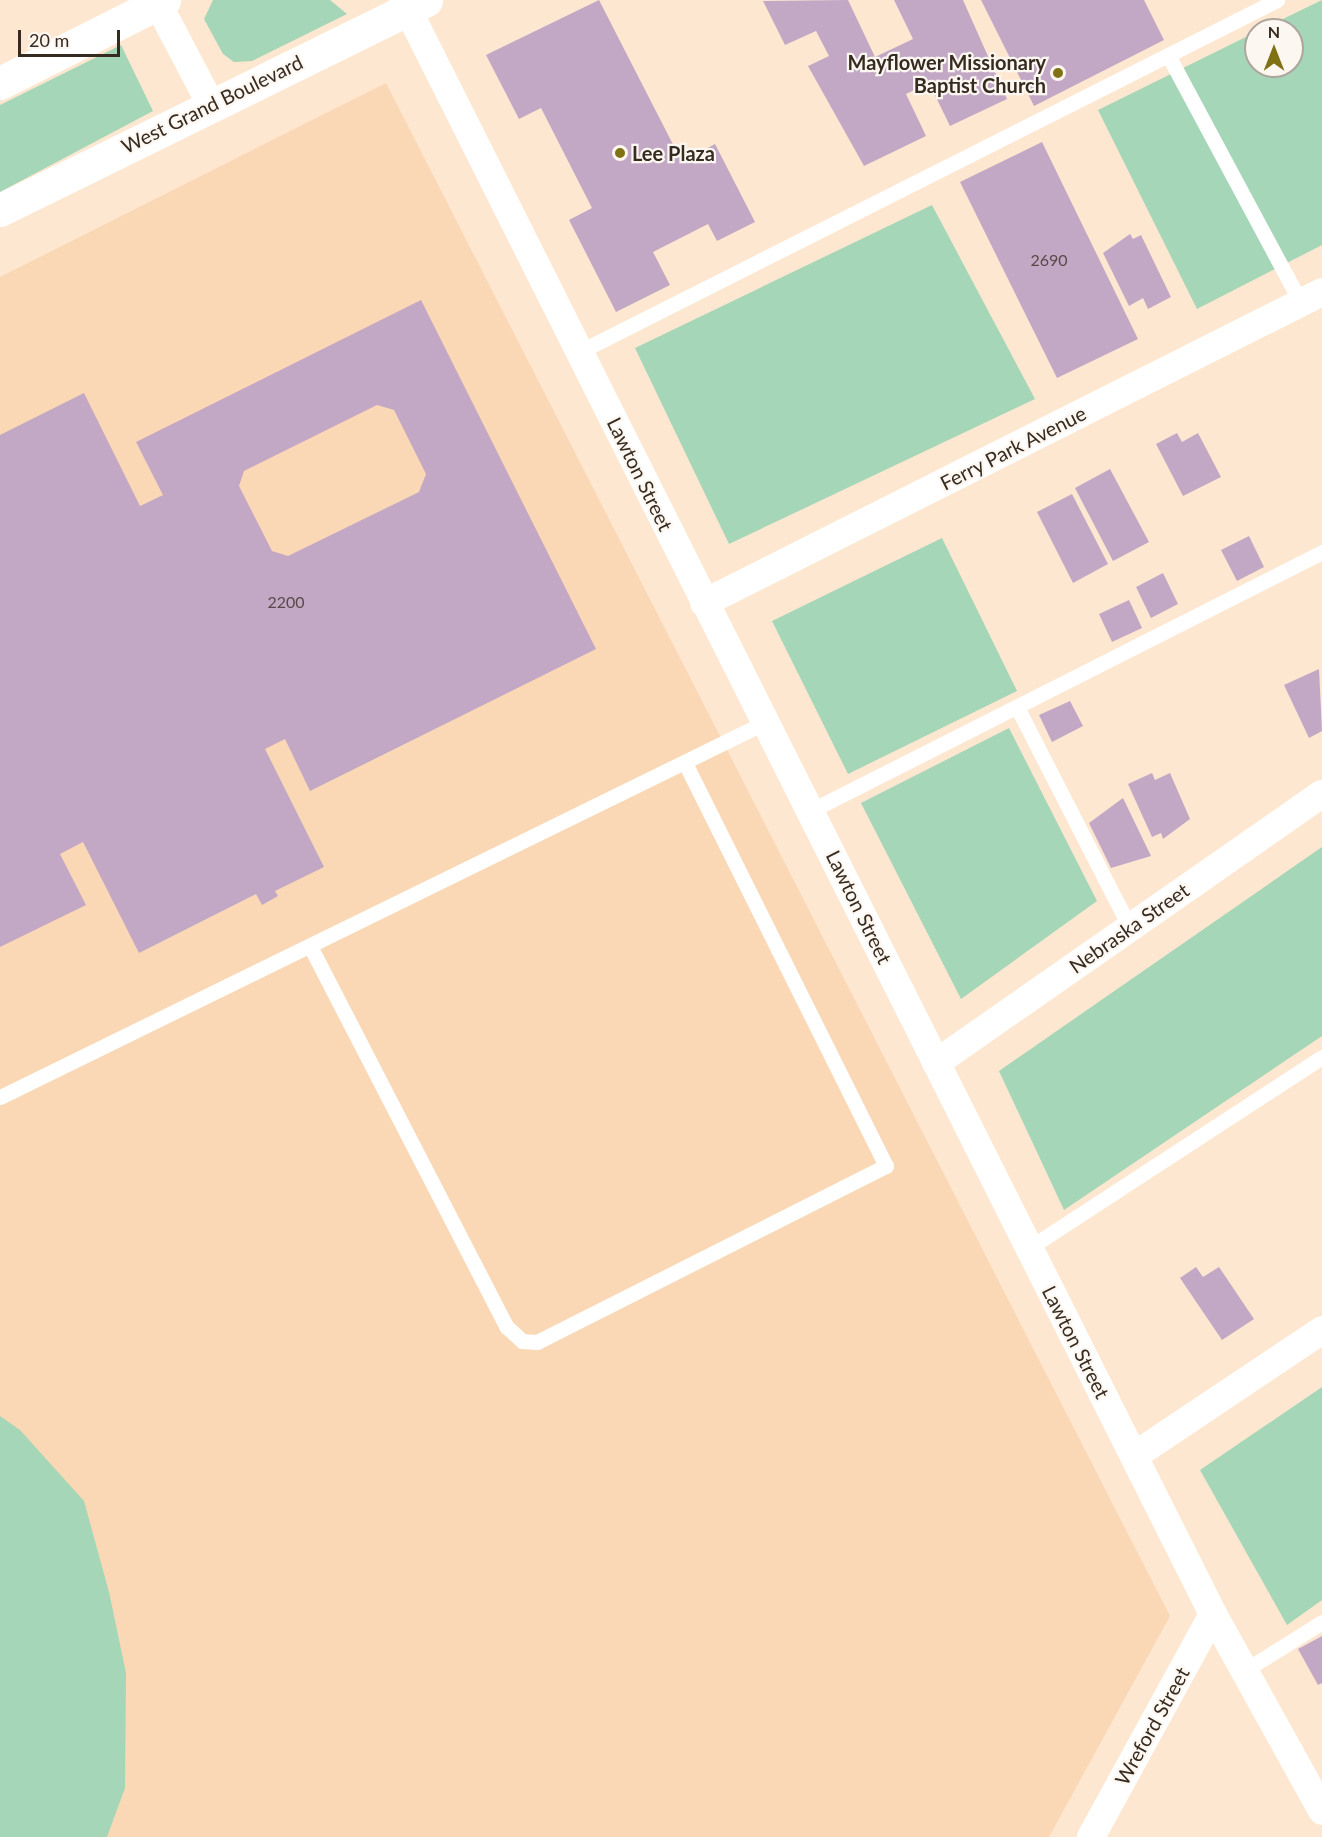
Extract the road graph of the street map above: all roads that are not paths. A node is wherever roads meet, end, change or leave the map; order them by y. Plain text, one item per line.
1 (1277, 0) edge
2 (159, 1) edge
3 (412, 3) edge
4 (1168, 55) junction
5 (0, 83) edge
6 (210, 103) junction
7 (0, 210) edge
8 (1312, 298) edge
9 (579, 352) junction
10 (1322, 552) edge
11 (704, 603) junction
12 (1017, 707) junction
13 (768, 721) junction
14 (685, 762) junction
15 (1322, 794) edge
16 (812, 810) junction
17 (1130, 928) junction
18 (310, 946) junction
19 (1322, 1057) edge
20 (936, 1063) junction
21 (0, 1097) edge
22 (1029, 1248) junction
23 (1322, 1330) edge
24 (1134, 1456) junction
25 (1213, 1614) junction
26 (1322, 1622) edge
27 (1242, 1672) junction
28 (1322, 1811) edge
29 (1091, 1837) edge

1 - 4 lane
2 - 5 main road
2 - 6 street
3 - 6 main road, West Grand Boulevard
3 - 9 street, Lawton Street
4 - 8 lane
4 - 9 lane
6 - 7 main road, West Grand Boulevard
8 - 11 street, Ferry Park Avenue
9 - 11 street, Lawton Street
10 - 12 lane
11 - 13 street, Lawton Street
12 - 16 lane
12 - 17 lane
13 - 14 lane
13 - 16 street, Lawton Street
14 - 18 lane
14 - 18 lane
15 - 17 street, Nebraska Street
16 - 20 street, Lawton Street
17 - 20 street, Nebraska Street
18 - 21 lane
19 - 22 lane
20 - 22 street, Lawton Street
22 - 24 street, Lawton Street
23 - 24 street
24 - 25 street, Lawton Street
25 - 27 street, Lawton Street
25 - 29 street, Wreford Street
26 - 27 lane
27 - 28 street, Lawton Street

